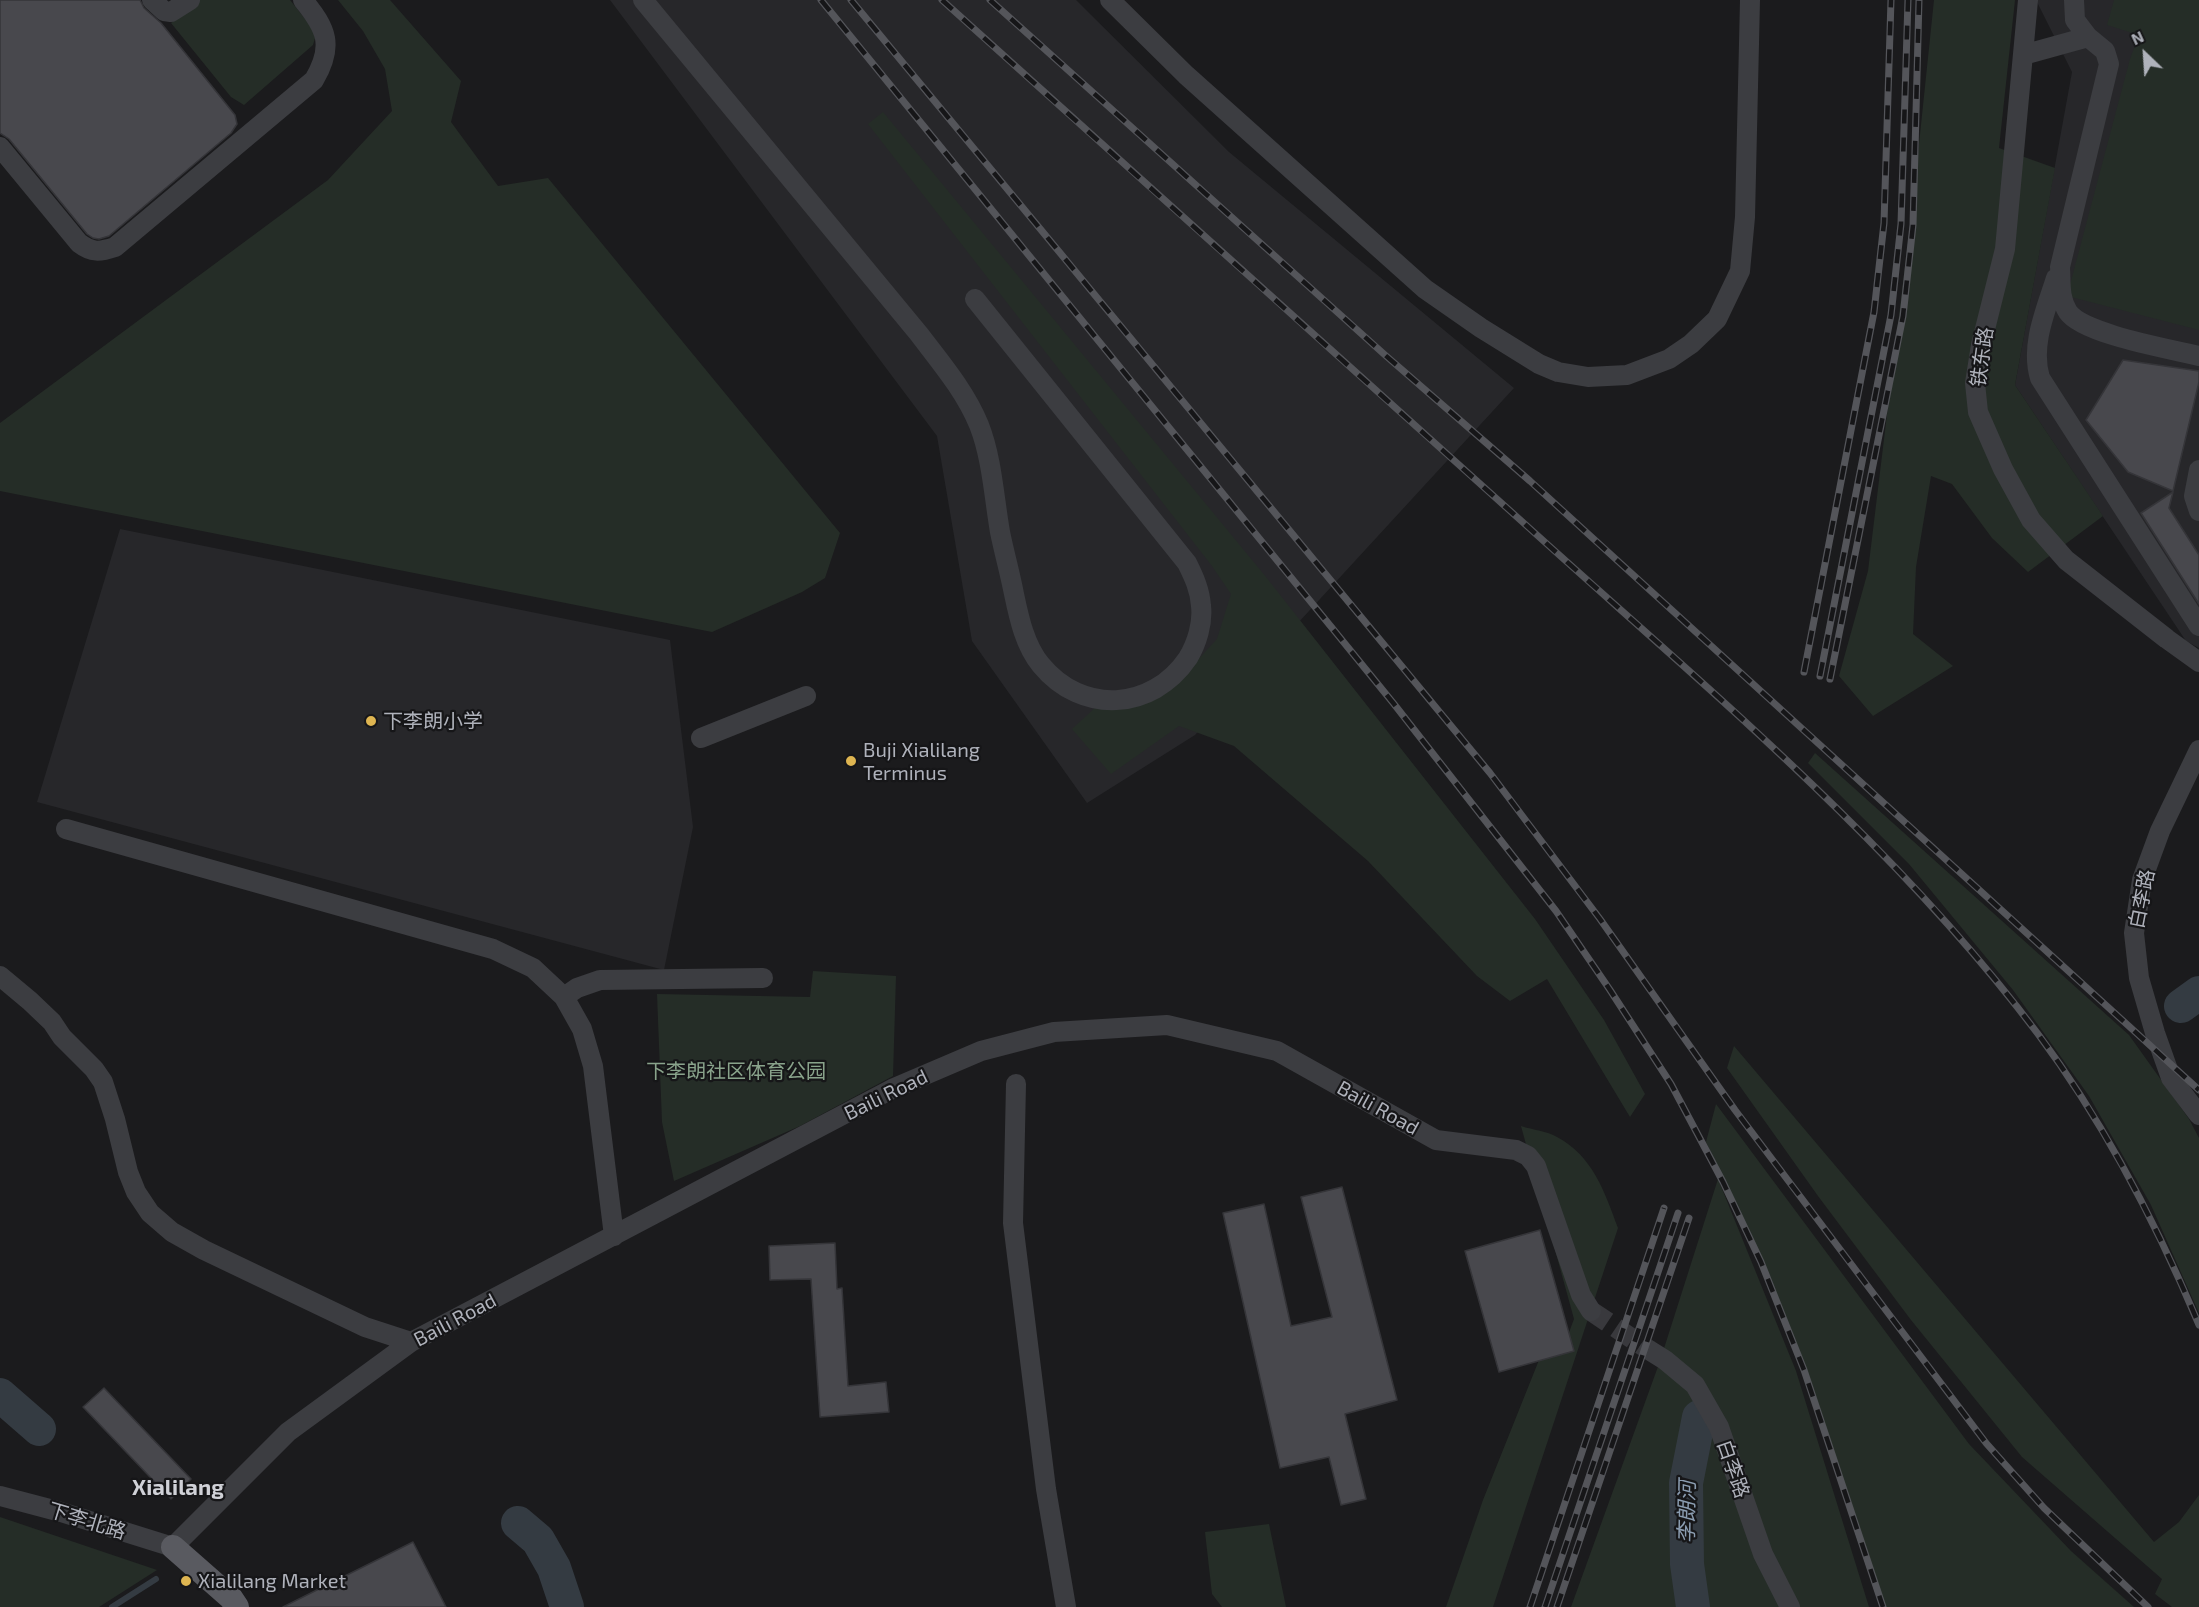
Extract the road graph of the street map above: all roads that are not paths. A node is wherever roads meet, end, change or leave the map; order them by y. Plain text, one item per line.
1 (152, 0) edge
2 (190, 0) edge
3 (303, 0) edge
4 (643, 0) edge
5 (1110, 0) edge
6 (1750, 0) edge
7 (2028, 0) edge
8 (2074, 0) edge
9 (2088, 37) junction
10 (2023, 55) junction
11 (0, 147) edge
12 (2060, 267) junction
13 (975, 299) dead end
14 (2199, 356) edge
15 (2199, 470) edge
16 (2199, 511) edge
17 (2199, 626) edge
18 (2199, 662) edge
19 (806, 696) dead end
20 (700, 738) dead end
21 (2199, 750) edge
22 (66, 829) dead end
23 (0, 976) edge
24 (763, 978) dead end
25 (564, 996) junction
26 (1016, 1084) dead end
27 (2199, 1115) edge
28 (614, 1236) junction
29 (1591, 1311) tunnel mouth
30 (411, 1342) junction
31 (1649, 1350) tunnel mouth
32 (0, 1496) edge
33 (172, 1547) junction
34 (237, 1607) edge
35 (1066, 1607) edge
36 (1790, 1607) edge

1 - 2 street
3 - 11 street
4 - 13 street
5 - 6 street
7 - 10 street, 铁东路
8 - 9 street
9 - 10 street
9 - 12 street
10 - 18 street, 铁东路
12 - 14 street
12 - 17 street
15 - 16 street
19 - 20 street
21 - 27 street, 白李路
22 - 25 street
23 - 30 street
24 - 25 street
25 - 28 street
26 - 35 street
28 - 29 street, Baili Road
28 - 30 street, Baili Road
30 - 33 street, Baili Road
31 - 36 street, 白李路
32 - 33 street, 下李北路
33 - 34 main road

